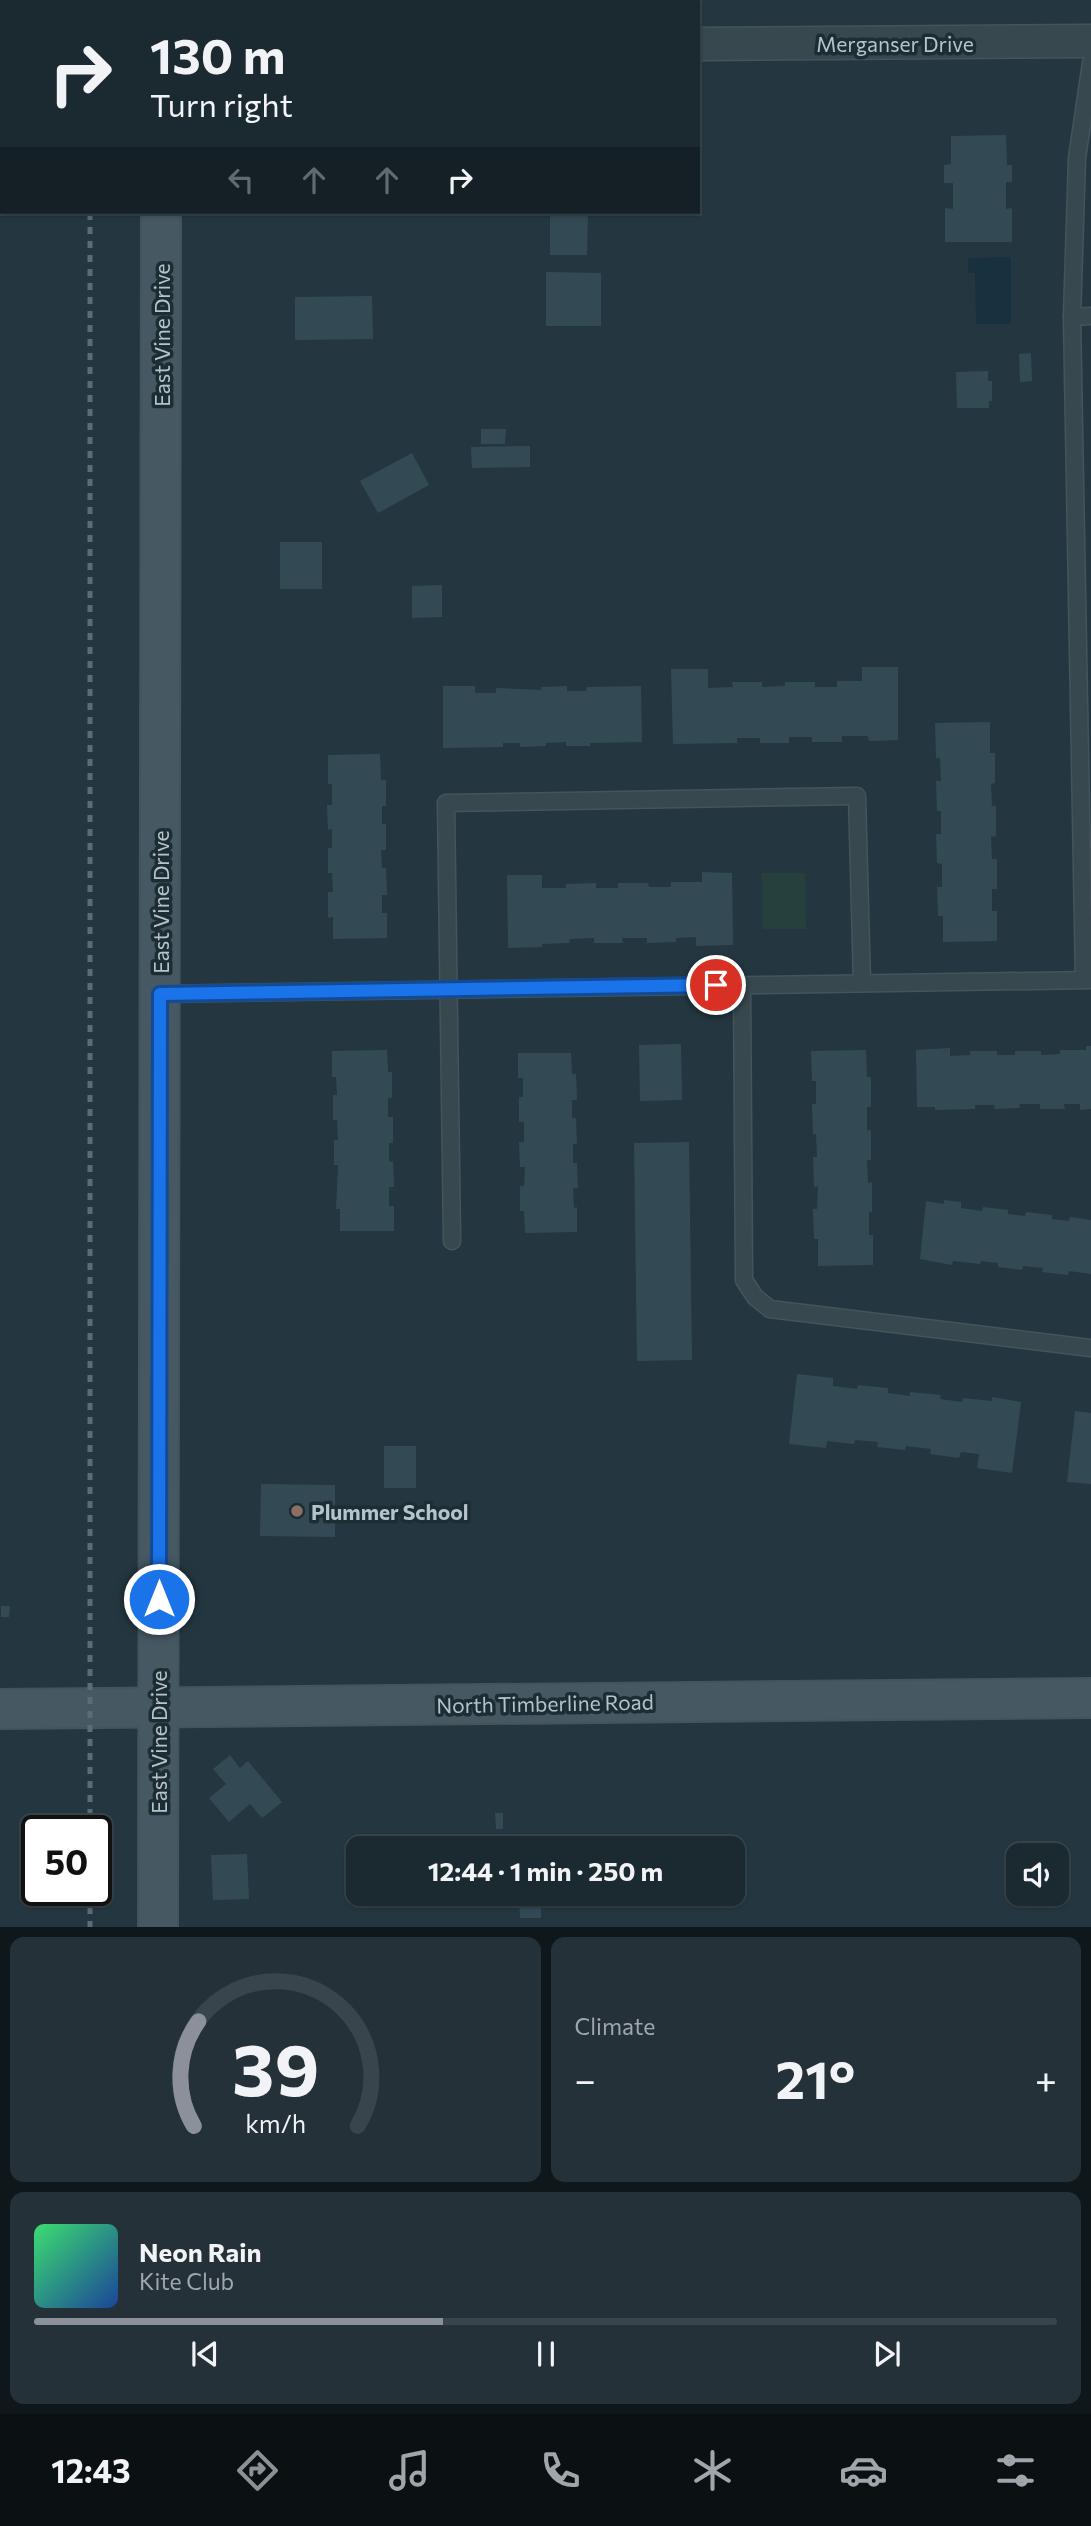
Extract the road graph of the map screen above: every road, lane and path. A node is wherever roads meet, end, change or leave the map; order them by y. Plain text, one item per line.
1 (1091, 41) edge
2 (700, 44) edge
3 (1091, 64) edge
4 (161, 214) edge
5 (1091, 316) edge
6 (1072, 317) junction
7 (1085, 686) edge
8 (1087, 980) edge
9 (862, 983) junction
10 (742, 985) junction
11 (450, 989) junction
12 (160, 994) junction
13 (452, 1241) dead end
14 (1091, 1348) edge
15 (1091, 1698) edge
16 (159, 1708) junction
17 (0, 1709) edge
18 (158, 1927) edge

1 - 2 street, Merganser Drive
3 - 6 lane
4 - 12 main road, East Vine Drive
5 - 6 lane
6 - 7 lane
7 - 8 lane
8 - 9 lane
9 - 10 lane
9 - 11 lane
10 - 11 lane
10 - 14 lane
11 - 12 lane
11 - 13 lane
12 - 16 main road, East Vine Drive
15 - 16 main road, North Timberline Road
16 - 17 main road, North Timberline Road
16 - 18 main road, East Vine Drive

